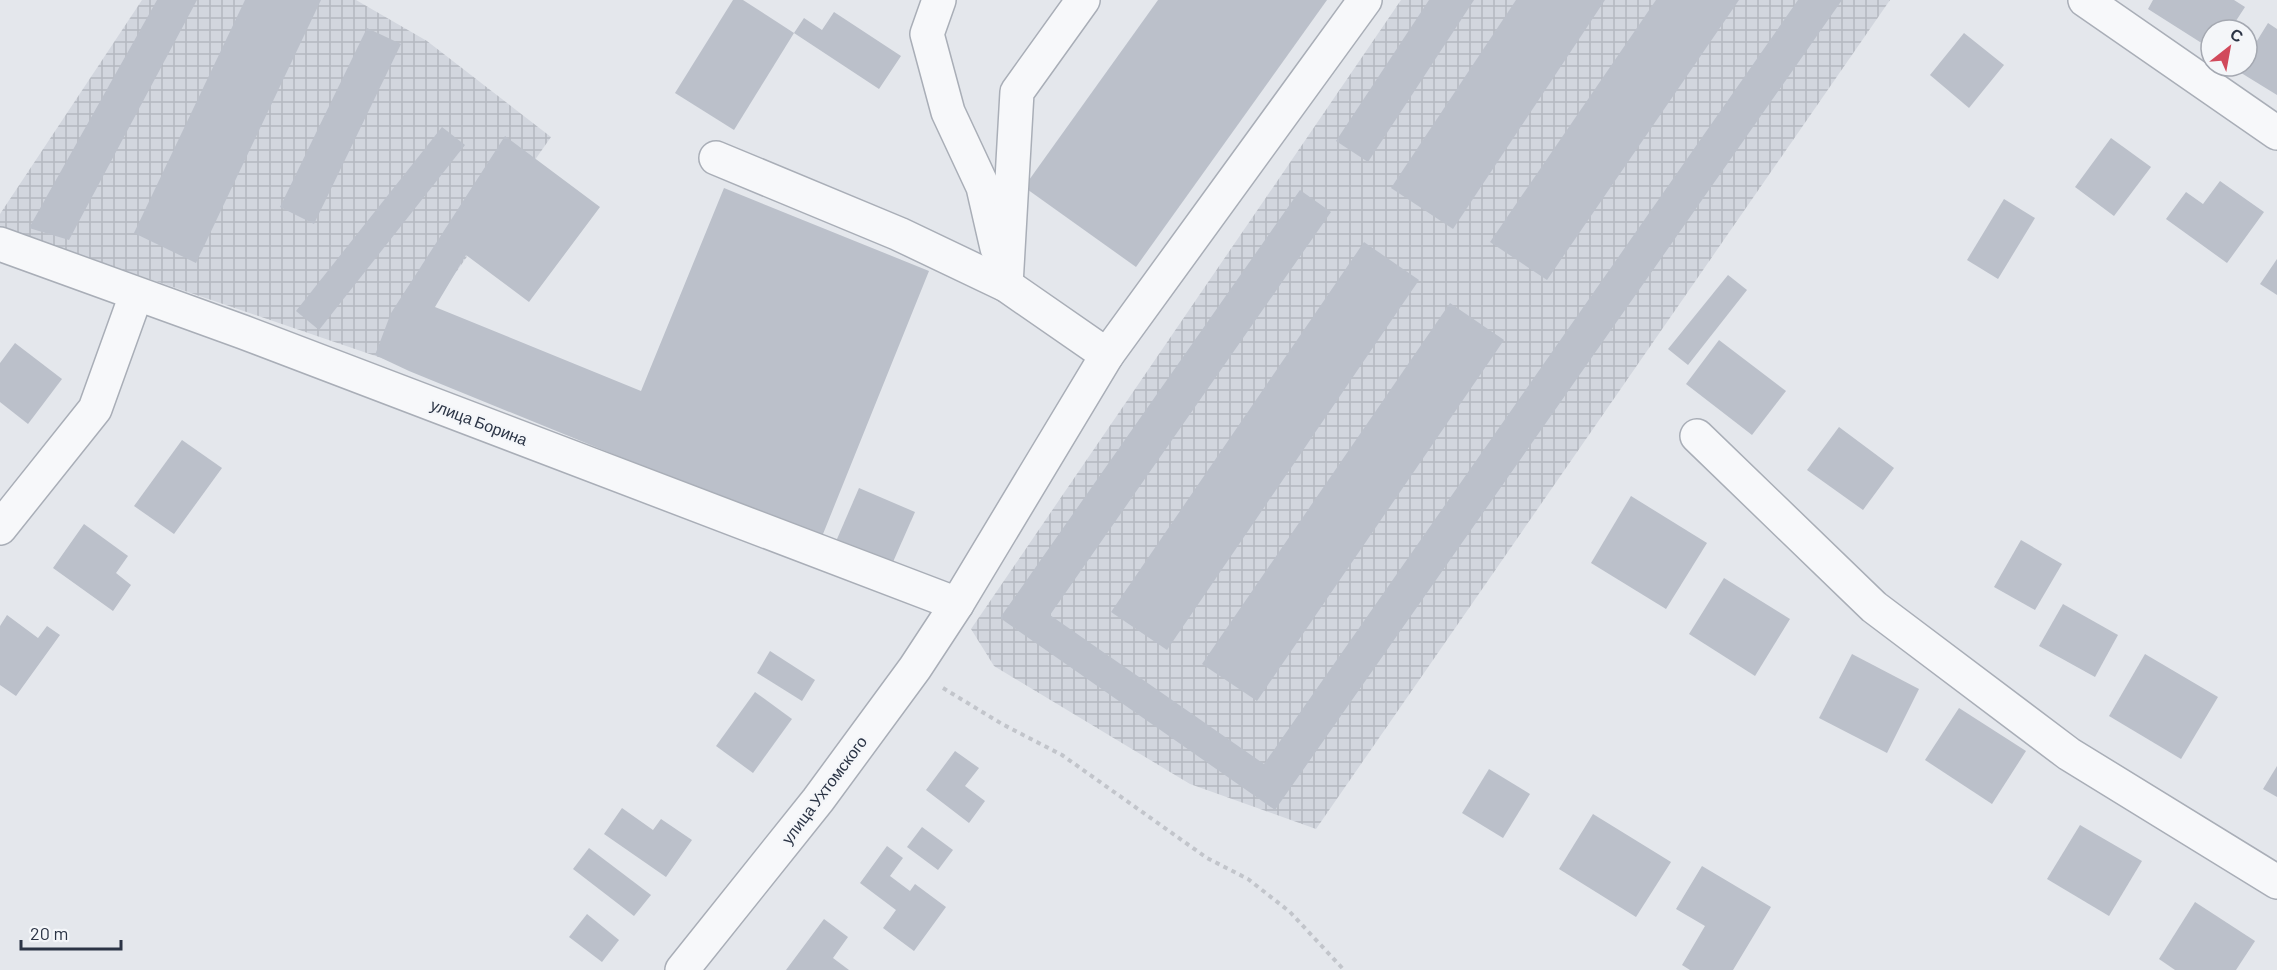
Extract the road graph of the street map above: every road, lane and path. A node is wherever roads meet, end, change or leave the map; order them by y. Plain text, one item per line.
1 (939, 0) edge
2 (1083, 0) edge
3 (1365, 0) edge
4 (2085, 0) edge
5 (2277, 133) edge
6 (716, 158) dead end
7 (0, 244) edge
8 (1006, 285) junction
9 (136, 295) junction
10 (1107, 355) junction
11 (1697, 436) dead end
12 (0, 528) edge
13 (957, 604) junction
14 (915, 668) junction
15 (2277, 882) edge
16 (682, 970) edge
17 (1344, 970) edge

1 - 8 street
2 - 8 street
3 - 10 street, улица Ухтомского
4 - 5 street
6 - 8 street
7 - 9 street, улица Борина
8 - 10 street
9 - 12 street
9 - 13 street, улица Борина
10 - 13 street, улица Ухтомского
11 - 15 street
13 - 14 street, улица Ухтомского
14 - 16 street, улица Ухтомского
14 - 17 path

